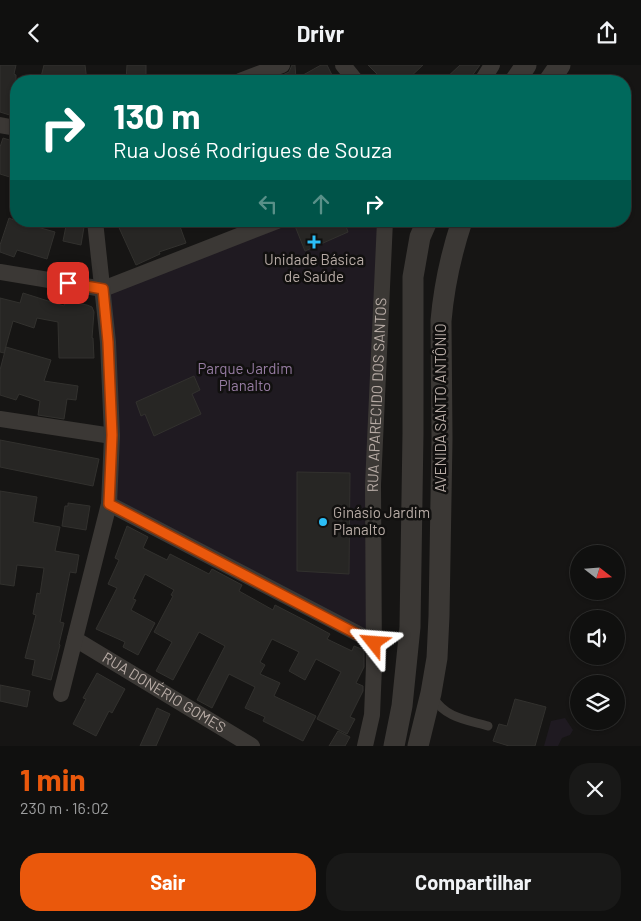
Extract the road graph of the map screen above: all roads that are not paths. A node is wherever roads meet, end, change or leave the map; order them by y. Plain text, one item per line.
1 (282, 65) edge
2 (256, 75) edge
3 (96, 227) edge
4 (262, 227) edge
5 (385, 227) edge
6 (424, 227) edge
7 (460, 227) edge
8 (0, 272) edge
9 (103, 289) junction
10 (0, 419) edge
11 (112, 435) junction
12 (109, 504) junction
13 (75, 639) junction
14 (374, 643) junction
15 (431, 693) junction
16 (62, 694) dead end
17 (488, 726) dead end
18 (252, 746) edge
19 (365, 746) edge
20 (394, 746) edge
21 (418, 746) edge

1 - 2 street
3 - 9 street
4 - 9 street
5 - 14 street, RUA APARECIDO DOS SANTOS
6 - 20 street, AVENIDA SANTO ANTÔNIO
7 - 15 street, AVENIDA SANTO ANTÔNIO
8 - 9 street
9 - 11 street
10 - 11 street
11 - 12 street
12 - 13 street
12 - 14 street
13 - 16 street
13 - 18 street, RUA DONÉRIO GOMES
14 - 19 street, RUA APARECIDO DOS SANTOS
15 - 17 lane
15 - 21 street, AVENIDA SANTO ANTÔNIO

